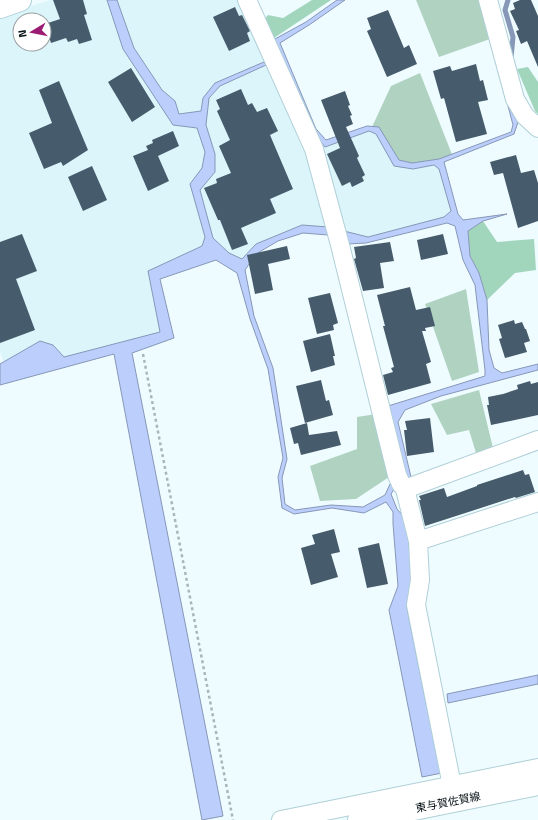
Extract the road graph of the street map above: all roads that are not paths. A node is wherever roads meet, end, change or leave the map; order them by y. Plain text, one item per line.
1 (20, 0) edge
2 (246, 0) edge
3 (488, 0) edge
4 (0, 7) edge
5 (538, 128) edge
6 (538, 440) edge
7 (401, 483) junction
8 (538, 502) edge
9 (418, 541) junction
10 (538, 768) edge
11 (538, 784) edge
12 (453, 794) junction
13 (281, 820) edge
14 (359, 820) edge

1 - 4 main road
2 - 7 street
3 - 5 street
6 - 7 street
7 - 9 street
8 - 9 street
9 - 12 street
10 - 12 street
11 - 12 main road, 東与賀佐賀線
12 - 13 street
12 - 14 main road, 東与賀佐賀線

